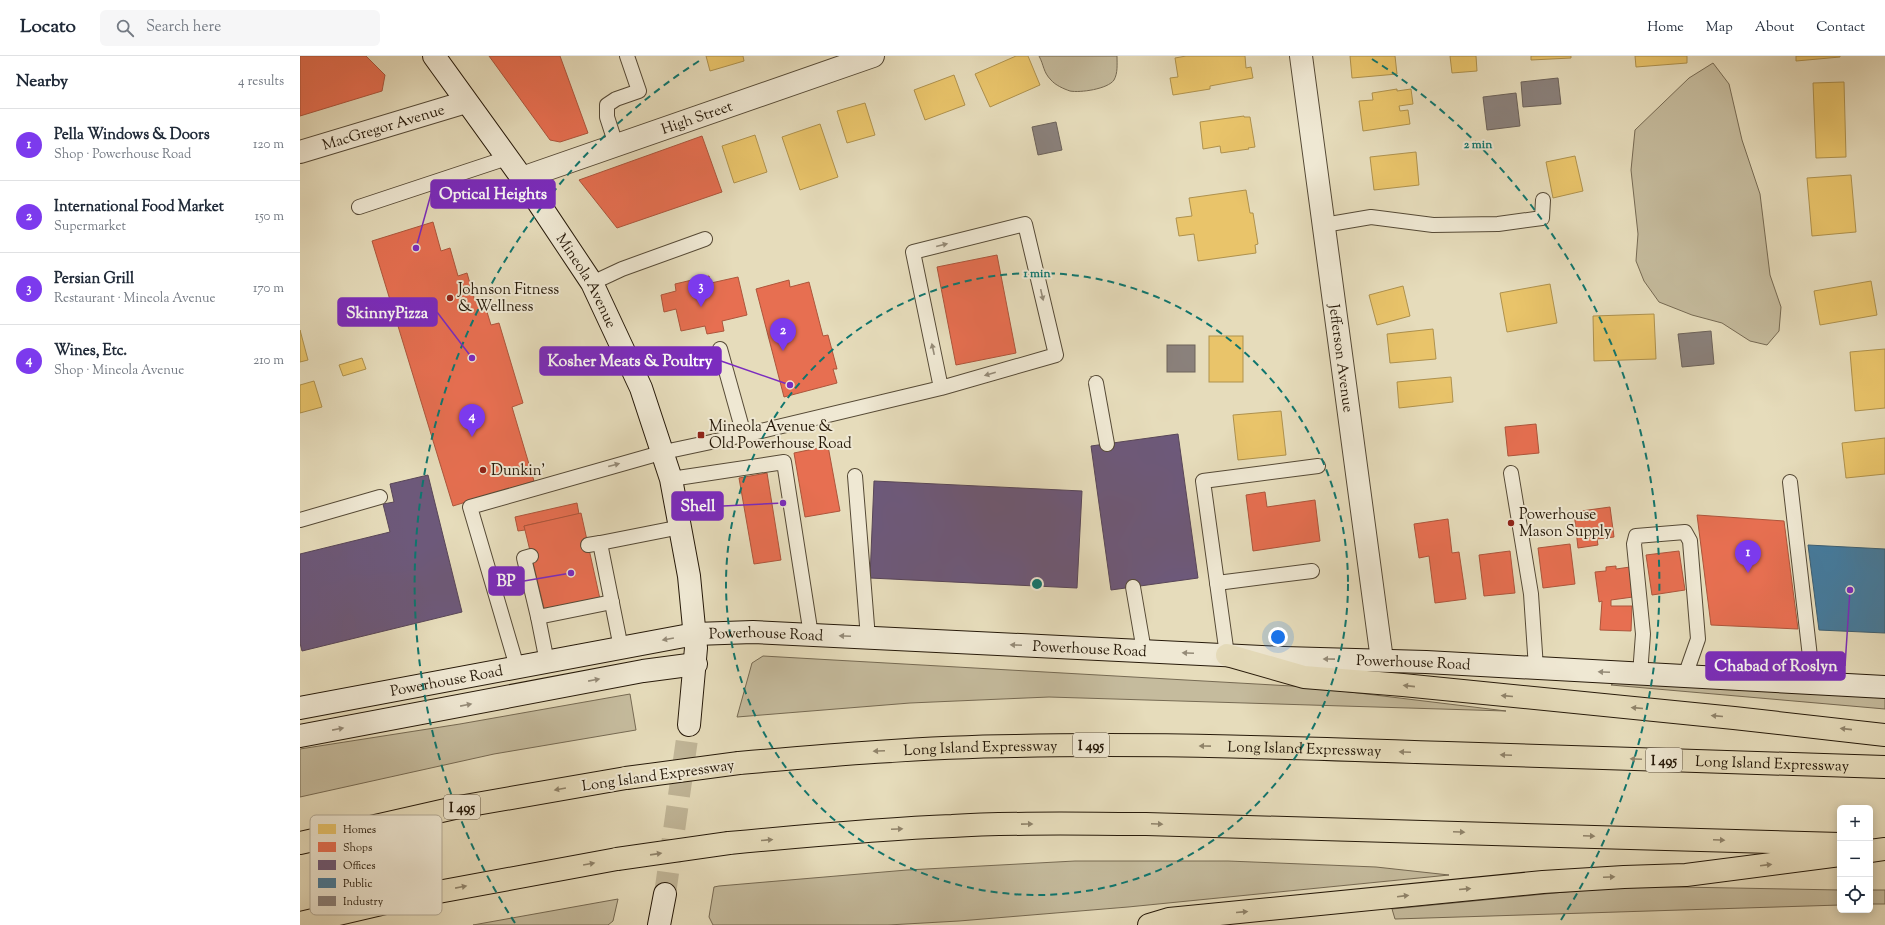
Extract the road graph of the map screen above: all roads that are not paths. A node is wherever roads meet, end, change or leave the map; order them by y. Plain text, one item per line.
1 (434, 56) edge
2 (627, 56) edge
3 (873, 56) edge
4 (1301, 56) edge
5 (466, 102) junction
6 (616, 145) junction
7 (300, 152) edge
8 (507, 158) junction
9 (522, 178) junction
10 (1543, 200) dead end
11 (358, 207) dead end
12 (1324, 225) junction
13 (705, 239) dead end
14 (592, 283) junction
15 (720, 349) dead end
16 (1096, 383) dead end
17 (940, 388) junction
18 (744, 435) junction
19 (1107, 444) dead end
20 (664, 452) junction
21 (1318, 466) dead end
22 (1511, 473) dead end
23 (855, 476) dead end
24 (671, 479) junction
25 (1790, 482) dead end
26 (380, 497) dead end
27 (300, 520) edge
28 (681, 527) junction
29 (531, 556) dead end
30 (1312, 571) dead end
31 (1217, 583) junction
32 (1133, 587) dead end
33 (612, 602) junction
34 (538, 617) junction
35 (695, 634) junction
36 (811, 635) junction
37 (868, 638) junction
38 (621, 648) junction
39 (1144, 651) junction
40 (1227, 655) junction
41 (1382, 660) junction
42 (547, 662) junction
43 (696, 664) junction
44 (517, 667) junction
45 (1536, 668) junction
46 (1640, 674) junction
47 (1685, 676) junction
48 (1813, 683) junction
49 (1885, 687) edge
50 (300, 708) edge
51 (689, 725) tunnel mouth
52 (1885, 735) edge
53 (300, 736) edge
54 (1885, 767) edge
55 (424, 815) edge
56 (310, 841) edge
57 (300, 843) edge
58 (1837, 844) edge
59 (1873, 845) edge
60 (1885, 845) edge
61 (1885, 849) edge
62 (1873, 851) edge
63 (1837, 855) edge
64 (442, 891) edge
65 (665, 894) tunnel mouth
66 (334, 915) edge
67 (300, 923) edge
68 (659, 925) edge
69 (1149, 925) edge

1 - 5 main road, Mineola Avenue
2 - 6 lane
3 - 6 main road, High Street
4 - 12 main road, Jefferson Avenue
5 - 7 main road, MacGregor Avenue
5 - 8 main road, Mineola Avenue
6 - 9 main road, High Street
8 - 9 main road, Mineola Avenue
8 - 11 lane
9 - 14 main road, Mineola Avenue
10 - 12 lane
12 - 41 main road, Jefferson Avenue
13 - 14 lane
14 - 20 main road, Mineola Avenue
15 - 18 lane
16 - 19 lane
17 -> 17 lane
17 - 18 lane
18 - 20 lane
20 - 24 main road, Mineola Avenue
44 -> 20 lane
21 - 31 lane
22 - 45 lane
23 - 37 lane
24 - 28 main road, Mineola Avenue
24 - 36 lane
25 - 48 lane
26 - 27 lane
28 - 33 lane
28 - 35 main road, Mineola Avenue
29 - 34 lane
30 - 31 lane
31 - 40 lane
32 - 39 lane
33 - 34 lane
33 - 38 lane
34 - 42 lane
35 - 36 main road, Powerhouse Road
35 -> 38 main road, Powerhouse Road
35 - 43 main road, Mineola Avenue
37 -> 36 main road, Powerhouse Road
39 -> 37 main road, Powerhouse Road
38 - 42 main road, Powerhouse Road
40 -> 39 main road, Powerhouse Road
41 -> 40 main road, Powerhouse Road
52 -> 40 highway
41 - 45 main road, Powerhouse Road
42 - 44 main road, Powerhouse Road
43 - 51 main road, Mineola Avenue
53 -> 43 main road, Powerhouse Road
44 - 50 main road, Powerhouse Road
46 -> 45 main road, Powerhouse Road
46 - 47 main road, Powerhouse Road
46 - 47 lane
47 - 48 main road, Powerhouse Road
48 - 49 main road, Powerhouse Road
54 -> 55 highway, Long Island Expressway / I 495, bridge
56 -> 57 highway, Long Island Expressway / I 495, bridge
64 -> 58 highway, bridge
59 - 60 highway
61 - 62 highway
69 -> 63 highway
65 - 68 main road
67 -> 66 highway, bridge

